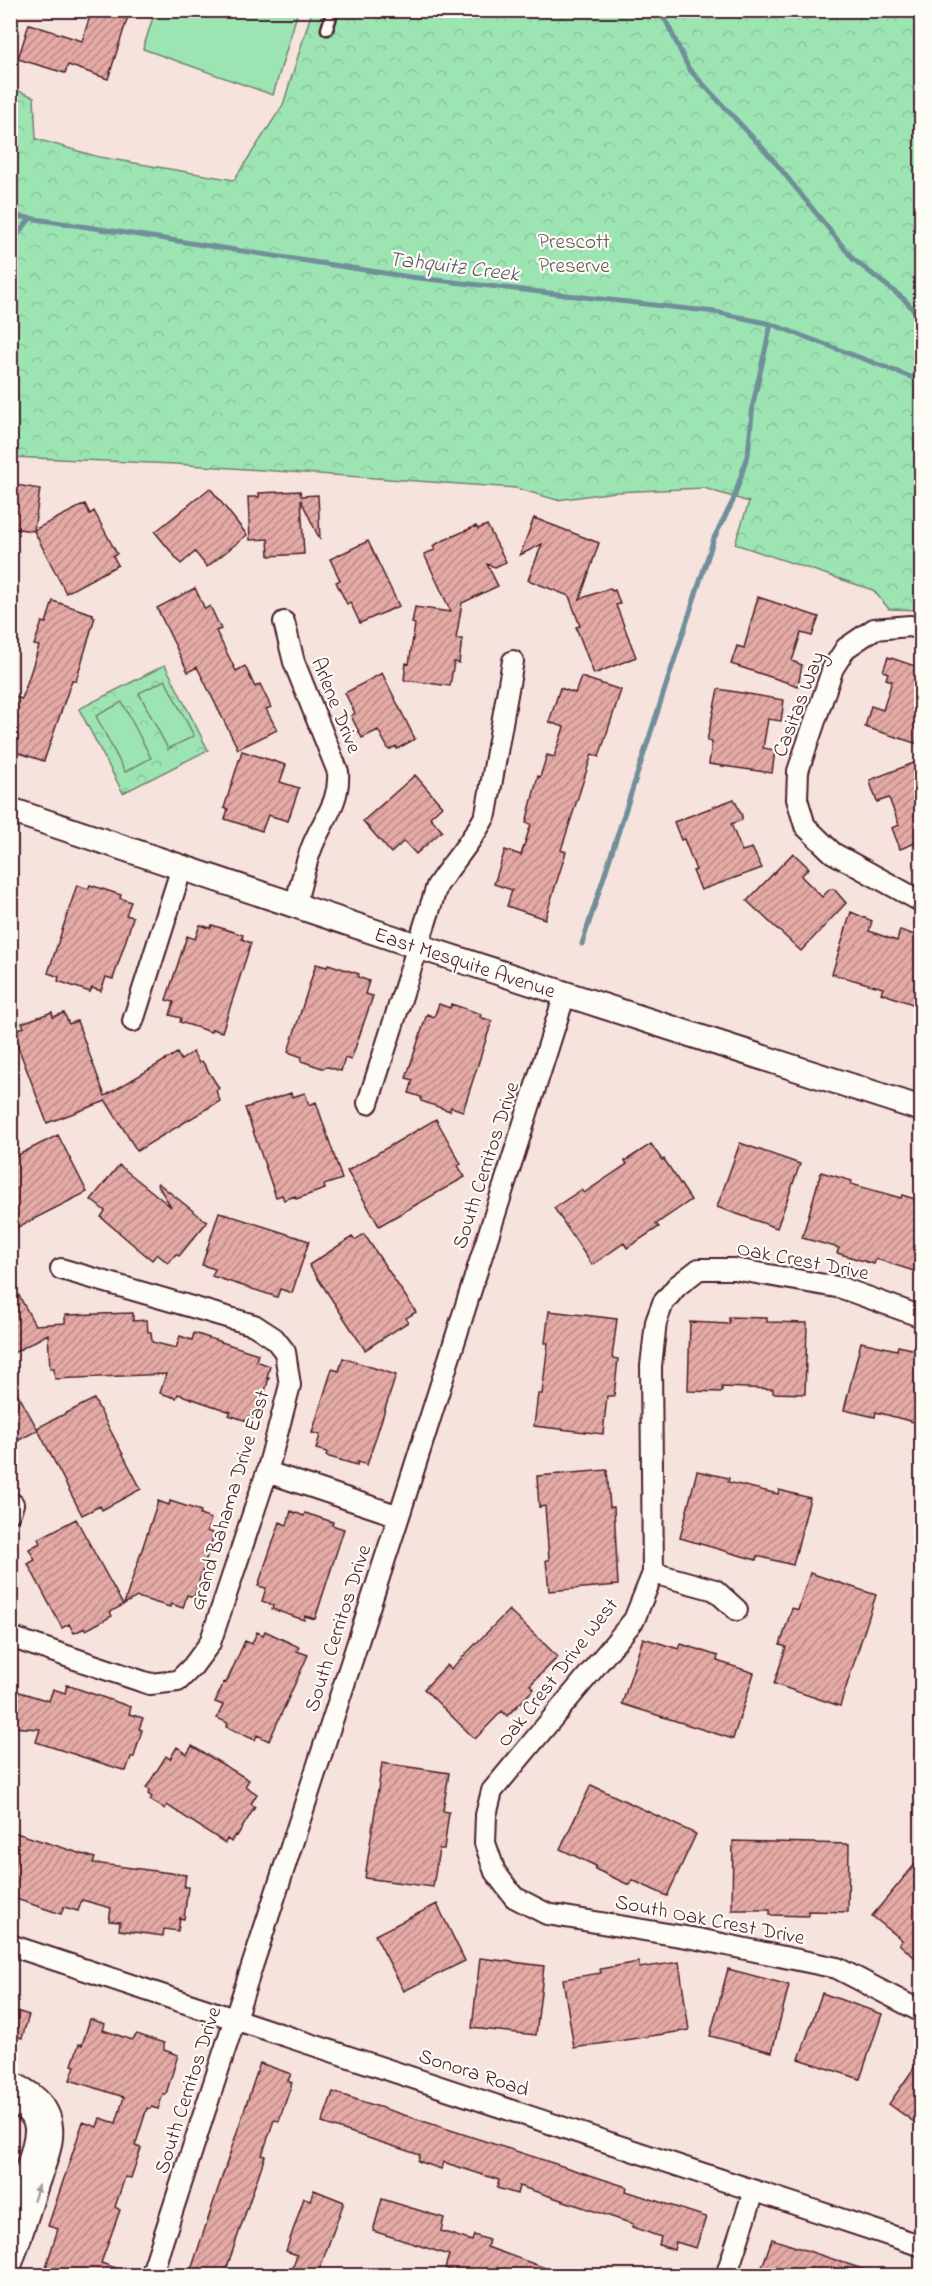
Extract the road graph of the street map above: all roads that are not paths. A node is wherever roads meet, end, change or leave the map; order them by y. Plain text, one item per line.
1 (333, 10) edge
2 (327, 29) dead end
3 (284, 622) dead end
4 (921, 629) edge
5 (513, 661) dead end
6 (10, 810) edge
7 (182, 867) junction
8 (921, 902) edge
9 (295, 906) junction
10 (417, 946) junction
11 (565, 994) junction
12 (133, 1021) dead end
13 (368, 1103) dead end
14 (921, 1109) edge
15 (61, 1269) dead end
16 (677, 1286) joint
17 (921, 1317) edge
18 (267, 1472) junction
19 (399, 1516) junction
20 (653, 1573) junction
21 (737, 1610) dead end
22 (10, 1637) edge
23 (495, 1872) joint
24 (10, 1945) edge
25 (921, 2012) edge
26 (236, 2019) junction
27 (10, 2082) edge
28 (10, 2101) edge
29 (754, 2191) junction
30 (10, 2213) edge
31 (921, 2246) edge
32 (10, 2269) edge
33 (151, 2276) edge
34 (726, 2276) edge

1 - 2 lane
3 - 9 street, Arlene Drive
4 - 8 street, Casitas Way
5 - 10 street
6 - 7 street, East Mesquite Avenue
7 - 9 street, East Mesquite Avenue
7 - 12 street
9 - 10 street, East Mesquite Avenue
10 - 11 street, East Mesquite Avenue
10 - 13 street
11 - 14 street, East Mesquite Avenue
11 - 19 street, South Cerritos Drive
15 - 18 street, Grand Bahama Drive East
16 - 17 street, Oak Crest Drive
16 - 20 street, Oak Crest Drive West
18 - 19 street
18 - 22 street, Grand Bahama Drive East
19 - 26 street, South Cerritos Drive
20 - 21 street
20 - 23 street, Oak Crest Drive West
23 - 25 street, South Oak Crest Drive
24 - 26 street, Sonora Road
26 - 29 street, Sonora Road
26 - 33 street, South Cerritos Drive
32 -> 27 street
28 - 30 street
29 - 31 street, Sonora Road
29 - 34 street

